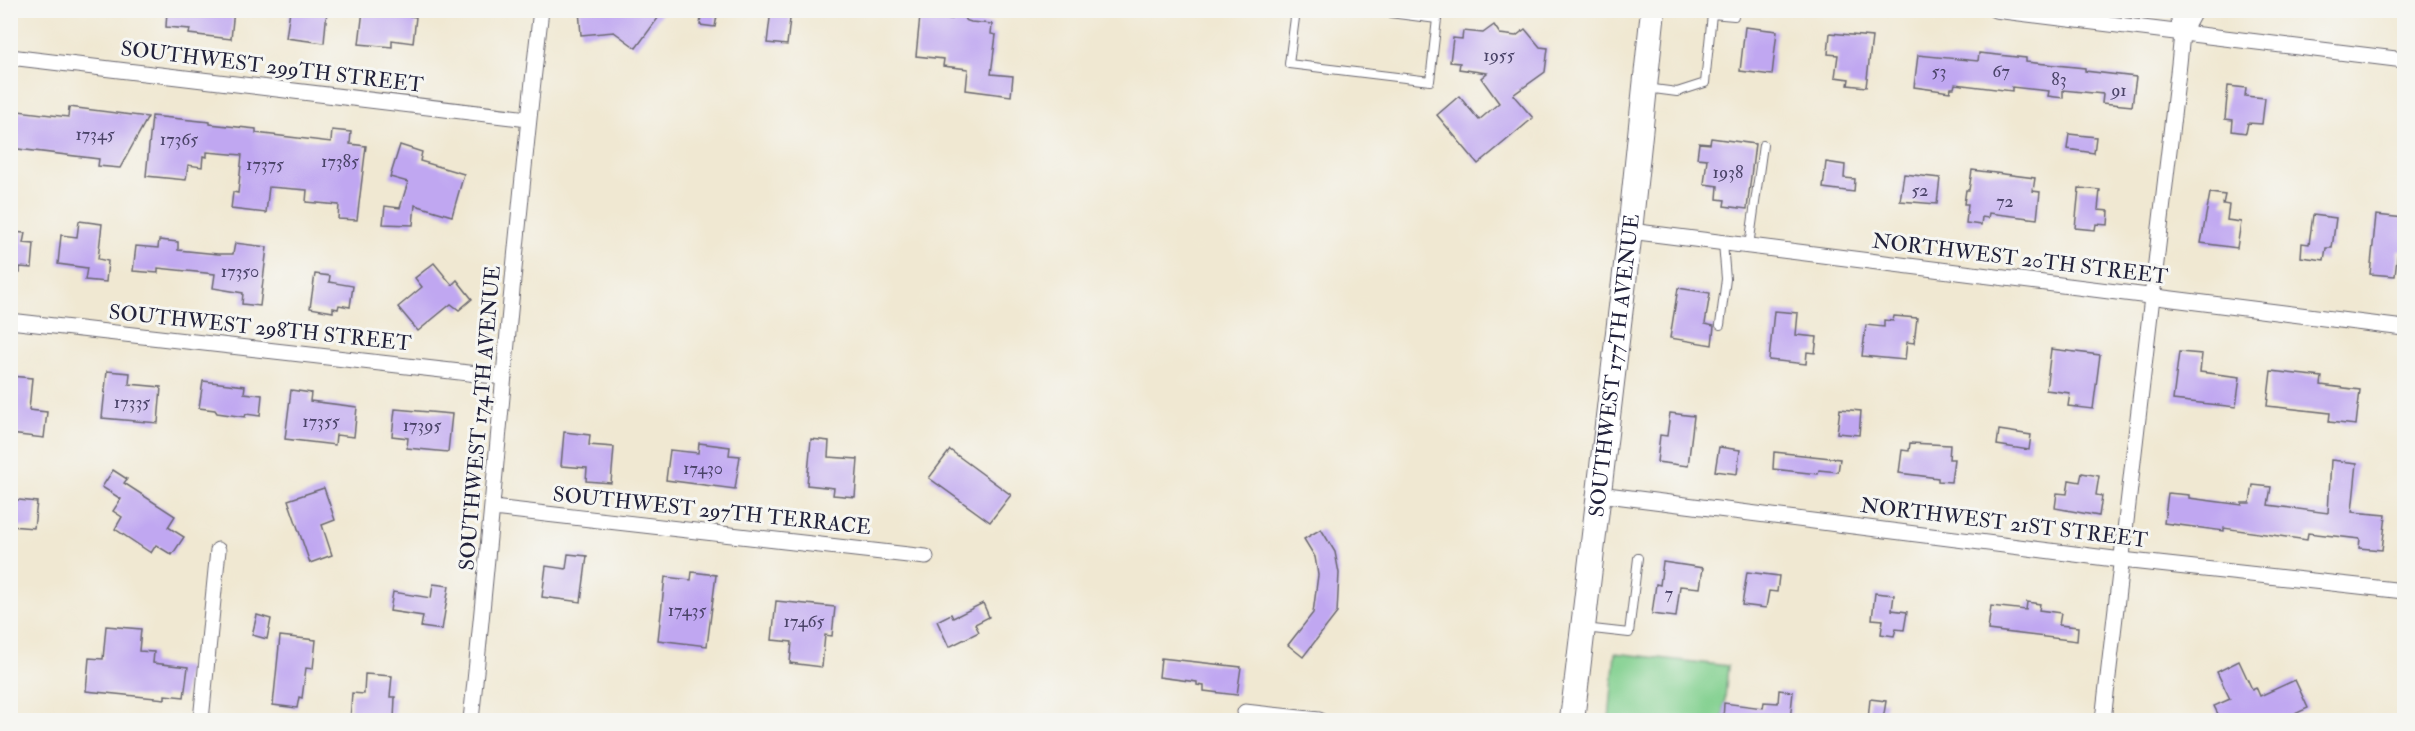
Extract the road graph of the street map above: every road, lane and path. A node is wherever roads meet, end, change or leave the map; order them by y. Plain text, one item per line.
1 (541, 10) edge
2 (1296, 10) edge
3 (1366, 10) edge
4 (1653, 10) edge
5 (1735, 10) edge
6 (1995, 10) edge
7 (2177, 10) edge
8 (2195, 10) edge
9 (1438, 15) edge
10 (2182, 34) junction
11 (10, 57) edge
12 (2404, 60) edge
13 (1644, 88) junction
14 (528, 119) junction
15 (1762, 145) dead end
16 (1630, 231) junction
17 (1723, 243) junction
18 (1749, 246) junction
19 (2153, 297) junction
20 (10, 321) edge
21 (1720, 325) dead end
22 (2404, 328) edge
23 (504, 377) junction
24 (1599, 494) junction
25 (493, 508) junction
26 (218, 550) dead end
27 (926, 557) dead end
28 (1638, 558) dead end
29 (2122, 560) junction
30 (2404, 591) edge
31 (1583, 628) junction
32 (1245, 712) dead end
33 (201, 720) edge
34 (471, 720) edge
35 (1319, 720) edge
36 (1572, 720) edge
37 (2103, 720) edge

1 - 14 street, SOUTHWEST 174TH AVENUE
2 - 9 lane
3 - 9 lane
4 - 13 highway, SOUTHWEST 177TH AVENUE
5 - 13 lane
6 - 10 street
7 - 10 street
8 - 10 street
10 - 12 street
10 - 19 street
11 - 14 street, SOUTHWEST 299TH STREET
13 - 16 highway, SOUTHWEST 177TH AVENUE
14 - 23 street, SOUTHWEST 174TH AVENUE
15 - 18 lane
16 - 17 street, NORTHWEST 20TH STREET
16 - 24 highway, SOUTHWEST 177TH AVENUE
17 - 18 street, NORTHWEST 20TH STREET
17 - 21 lane
18 - 19 street, NORTHWEST 20TH STREET
19 - 22 street, NORTHWEST 20TH STREET
19 - 29 street
20 - 23 street, SOUTHWEST 298TH STREET
23 - 25 street, SOUTHWEST 174TH AVENUE
24 - 29 street, NORTHWEST 21ST STREET
24 - 31 highway, SOUTHWEST 177TH AVENUE
25 - 27 street, SOUTHWEST 297TH TERRACE
25 - 34 street, SOUTHWEST 174TH AVENUE
26 - 33 street
28 - 31 lane
29 - 30 street, NORTHWEST 21ST STREET
29 - 37 street
31 - 36 highway, SOUTHWEST 177TH AVENUE
32 - 35 street

